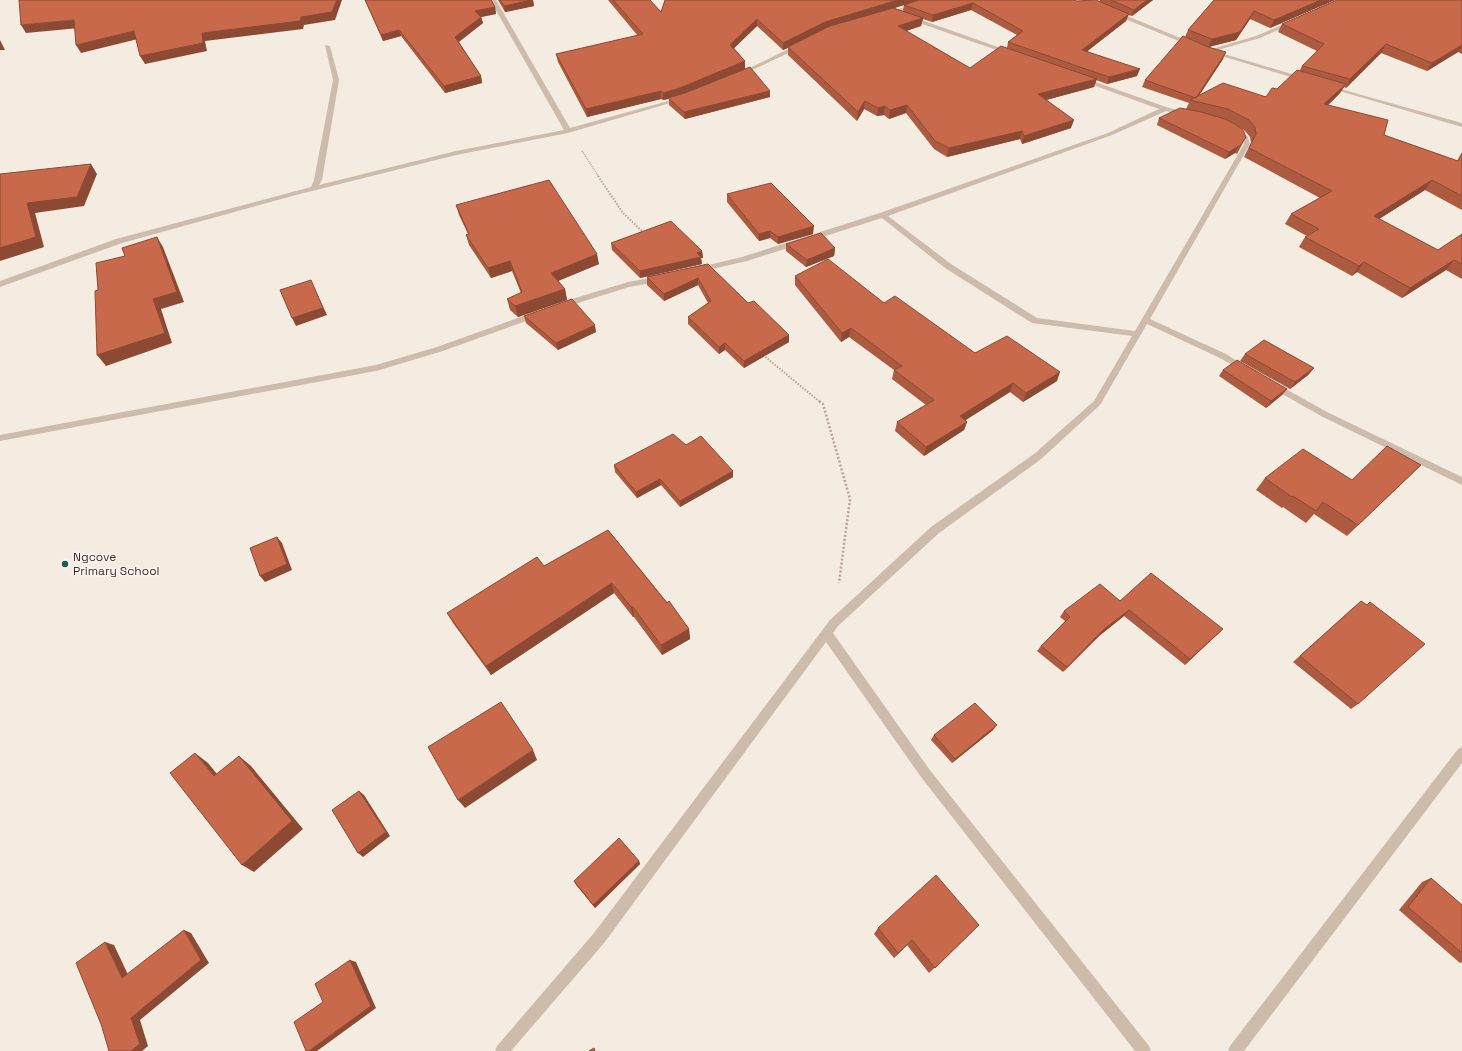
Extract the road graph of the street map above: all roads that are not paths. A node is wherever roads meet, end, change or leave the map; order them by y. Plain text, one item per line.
1 (493, 0) edge
2 (931, 0) edge
3 (1105, 9) edge
4 (893, 12) junction
5 (879, 16) edge
6 (1300, 19) edge
7 (807, 42) edge
8 (327, 46) dead end
9 (1207, 51) junction
10 (1018, 56) edge
11 (733, 77) edge
12 (1077, 77) edge
13 (1310, 81) edge
14 (1325, 85) edge
15 (690, 95) edge
16 (1165, 109) junction
17 (1193, 115) edge
18 (1226, 124) edge
19 (1462, 125) edge
20 (568, 131) junction
21 (314, 188) junction
22 (882, 215) junction
23 (694, 272) edge
24 (672, 276) edge
25 (0, 284) edge
26 (1145, 320) junction
27 (1136, 334) junction
28 (1250, 371) edge
29 (1263, 379) edge
30 (0, 438) edge
31 (1462, 481) edge
32 (830, 628) junction
33 (1462, 753) edge
34 (502, 1051) edge
35 (1144, 1051) edge
36 (1235, 1051) edge

1 - 20 street
2 - 4 street
3 - 9 street
4 - 5 street
4 - 10 street
6 - 9 street
7 - 11 street
8 - 21 street
9 - 13 street
12 - 16 street
14 - 19 street
15 - 20 street
16 - 17 street
16 - 22 street
18 - 26 street
20 - 21 street
21 - 25 street
22 - 23 street
22 - 27 street
24 - 30 street
26 - 27 street
26 - 28 street
27 - 32 street
29 - 31 street
32 - 34 street
32 - 35 street
33 - 36 street

